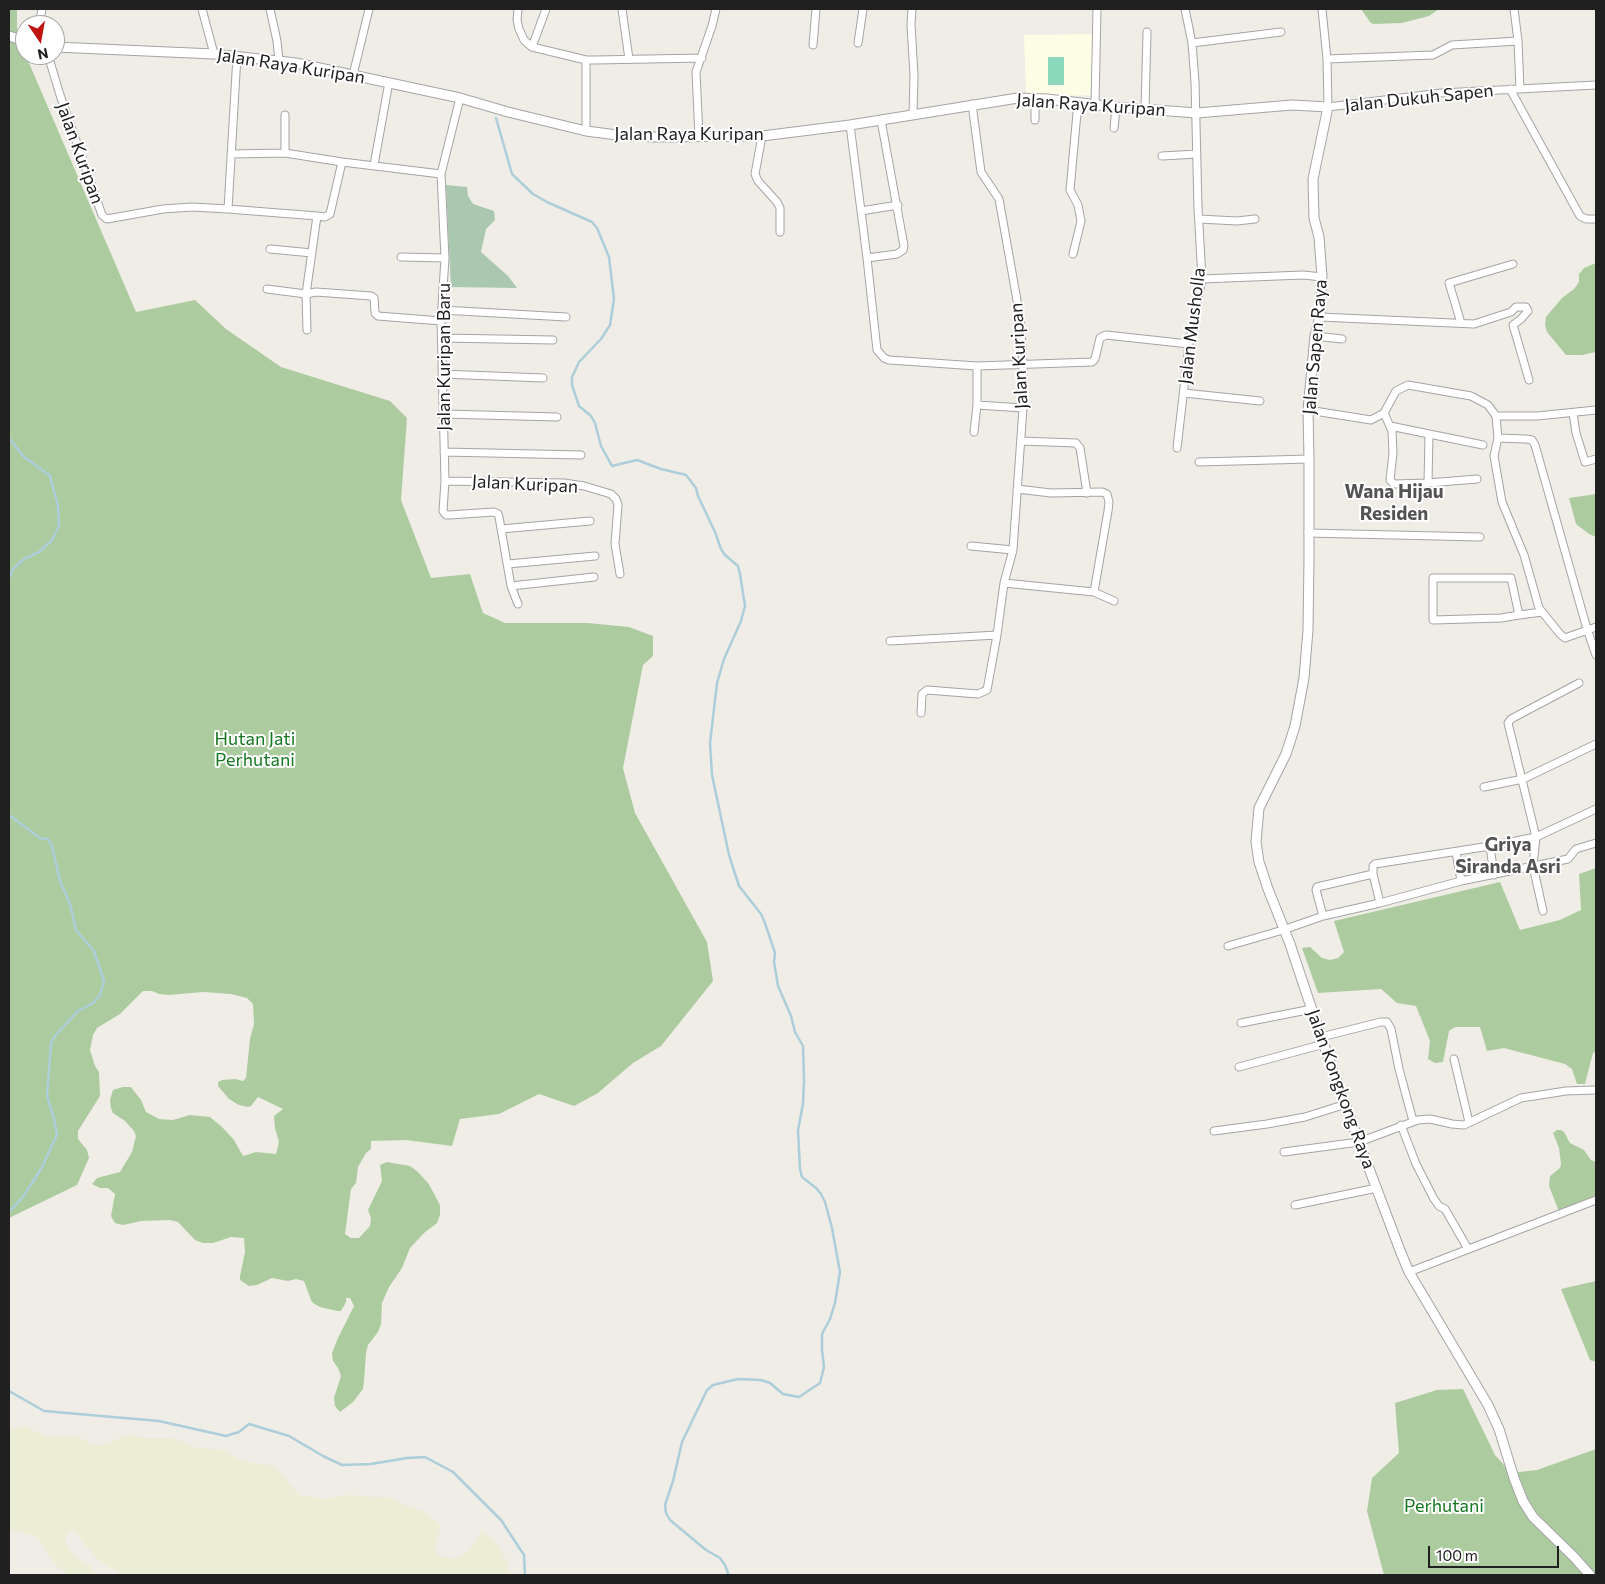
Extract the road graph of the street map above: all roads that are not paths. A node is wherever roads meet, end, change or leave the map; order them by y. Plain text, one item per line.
1 (202, 9) edge
2 (270, 9) edge
3 (369, 9) edge
4 (518, 9) edge
5 (546, 9) edge
6 (622, 9) edge
7 (716, 9) edge
8 (816, 9) edge
9 (862, 9) edge
10 (912, 9) edge
11 (1097, 9) edge
12 (1185, 9) edge
13 (1322, 9) edge
14 (1514, 9) edge
15 (1147, 32) dead end
16 (1281, 32) dead end
17 (1518, 41) junction
18 (858, 42) dead end
19 (1192, 43) junction
20 (813, 45) dead end
21 (532, 46) junction
22 (65, 47) edge
23 (214, 54) junction
24 (237, 56) junction
25 (702, 58) junction
26 (629, 59) junction
27 (1327, 59) junction
28 (586, 60) junction
29 (279, 61) junction
30 (51, 65) edge
31 (353, 75) junction
32 (388, 82) junction
33 (1596, 85) edge
34 (1520, 88) junction
35 (1510, 89) junction
36 (460, 98) junction
37 (1036, 99) junction
38 (1078, 102) junction
39 (972, 104) junction
40 (1096, 104) junction
41 (1116, 107) junction
42 (1328, 108) junction
43 (1145, 109) junction
44 (1197, 112) junction
45 (913, 114) junction
46 (285, 116) dead end
47 (881, 120) junction
48 (1035, 120) dead end
49 (850, 125) junction
50 (1114, 128) dead end
51 (586, 131) junction
52 (762, 136) junction
53 (698, 137) junction
54 (285, 152) junction
55 (231, 154) junction
56 (1197, 154) junction
57 (1162, 156) dead end
58 (342, 162) junction
59 (374, 165) junction
60 (441, 174) junction
61 (898, 205) junction
62 (228, 209) junction
63 (861, 211) junction
64 (317, 216) junction
65 (1199, 219) junction
66 (1256, 219) dead end
67 (1596, 219) edge
68 (780, 232) dead end
69 (270, 249) dead end
70 (312, 253) junction
71 (1073, 254) dead end
72 (401, 257) dead end
73 (445, 258) junction
74 (867, 258) junction
75 (1513, 264) dead end
76 (1322, 277) junction
77 (1202, 279) junction
78 (267, 289) dead end
79 (306, 294) junction
80 (442, 310) junction
81 (566, 317) dead end
82 (1320, 317) junction
83 (441, 321) junction
84 (1461, 323) junction
85 (308, 330) dead end
86 (1315, 336) junction
87 (442, 338) junction
88 (1342, 339) dead end
89 (553, 340) dead end
90 (1189, 344) junction
91 (1023, 364) junction
92 (977, 366) junction
93 (442, 374) junction
94 (542, 378) dead end
95 (1529, 380) dead end
96 (1184, 393) junction
97 (1260, 401) dead end
98 (977, 405) junction
99 (1022, 408) junction
100 (1308, 410) junction
101 (1596, 410) edge
102 (1384, 413) junction
103 (1573, 413) junction
104 (444, 414) junction
105 (1496, 416) junction
106 (557, 418) dead end
107 (1390, 426) junction
108 (974, 432) dead end
109 (1429, 434) junction
110 (1498, 438) junction
111 (1020, 441) junction
112 (1483, 445) dead end
113 (1177, 448) dead end
114 (444, 452) junction
115 (581, 455) dead end
116 (1309, 459) junction
117 (1596, 459) edge
118 (1199, 462) dead end
119 (1477, 479) dead end
120 (445, 481) junction
121 (1428, 483) junction
122 (1017, 489) junction
123 (1087, 492) junction
124 (590, 521) dead end
125 (501, 529) junction
126 (1308, 533) junction
127 (1480, 538) dead end
128 (971, 546) dead end
129 (1012, 550) junction
130 (595, 556) dead end
131 (1309, 559) joint
132 (508, 564) junction
133 (620, 574) dead end
134 (594, 577) dead end
135 (1004, 583) junction
136 (511, 586) junction
137 (1094, 592) junction
138 (1114, 601) dead end
139 (518, 604) dead end
140 (1540, 610) junction
141 (1519, 615) junction
142 (1596, 627) edge
143 (1587, 629) junction
144 (998, 635) junction
145 (890, 640) dead end
146 (1596, 655) edge
147 (1579, 683) dead end
148 (921, 713) dead end
149 (1596, 744) edge
150 (1523, 779) junction
151 (1484, 787) dead end
152 (1596, 809) edge
153 (1536, 837) junction
154 (1596, 844) edge
155 (1490, 846) junction
156 (1456, 852) junction
157 (1533, 866) junction
158 (1373, 874) junction
159 (1494, 875) junction
160 (1461, 881) junction
161 (1380, 903) junction
162 (1543, 911) dead end
163 (1323, 916) junction
164 (1283, 930) junction
165 (1228, 946) dead end
166 (1312, 1009) junction
167 (1241, 1022) dead end
168 (1322, 1041) junction
169 (1454, 1059) dead end
170 (1239, 1067) dead end
171 (1596, 1090) edge
172 (1346, 1104) junction
173 (1413, 1121) junction
174 (1469, 1122) junction
175 (1401, 1125) junction
176 (1214, 1131) dead end
177 (1359, 1142) junction
178 (1284, 1152) dead end
179 (1377, 1188) junction
180 (1596, 1200) edge
181 (1295, 1205) dead end
182 (1468, 1249) junction
183 (1409, 1272) junction
184 (1590, 1575) edge

1 - 23 street
2 - 29 street
3 - 31 street
4 - 21 street
5 - 21 street
6 - 26 street
7 - 25 street
8 - 20 street
9 - 18 street
10 - 45 street
11 - 40 street
12 - 19 street
13 - 27 street, Jalan Dukuh Sapen
14 - 17 street
15 - 43 street
16 - 19 street
17 - 27 street
17 - 34 street
19 - 44 street
21 - 28 street
22 - 23 street, Jalan Raya Kuripan
23 - 24 street, Jalan Raya Kuripan
24 - 29 street, Jalan Raya Kuripan
24 - 55 street
25 - 26 street
25 - 53 street
26 - 28 street
27 - 42 street, Jalan Dukuh Sapen
28 - 51 street
29 - 31 street, Jalan Raya Kuripan
30 - 62 street, Jalan Kuripan
31 - 32 street, Jalan Raya Kuripan
32 - 36 street, Jalan Raya Kuripan
32 - 59 street
33 - 34 street, Jalan Dukuh Sapen
34 - 35 street, Jalan Dukuh Sapen
35 - 42 street, Jalan Dukuh Sapen
35 - 67 street
36 - 51 street, Jalan Raya Kuripan
36 - 60 street, Jalan Kuripan Baru
37 - 38 street, Jalan Raya Kuripan
37 - 39 street, Jalan Raya Kuripan
37 - 48 street
38 - 40 street, Jalan Raya Kuripan
38 - 71 street
39 - 45 street, Jalan Raya Kuripan
39 - 91 street, Jalan Kuripan
40 - 41 street, Jalan Raya Kuripan
41 - 43 street, Jalan Raya Kuripan
41 - 50 street
42 - 44 street, Jalan Raya Kuripan
42 - 76 street, Jalan Sapen Raya
43 - 44 street, Jalan Raya Kuripan
44 - 56 street, Jalan Musholla
45 - 47 street, Jalan Raya Kuripan
46 - 54 street
47 - 49 street, Jalan Raya Kuripan
47 - 61 street
49 - 52 street, Jalan Raya Kuripan
49 - 63 street
51 - 53 street, Jalan Raya Kuripan
52 - 53 street, Jalan Raya Kuripan
52 - 68 street
54 - 55 street
54 - 58 street
55 - 62 street
56 - 57 street
56 - 65 street, Jalan Musholla
58 - 59 street
58 - 64 street
59 - 60 street
60 - 73 street, Jalan Kuripan Baru
61 - 63 street
61 - 74 street
62 - 64 street, Jalan Kuripan
63 - 74 street
64 - 70 street
65 - 66 street
65 - 77 street, Jalan Musholla
69 - 70 street
70 - 79 street
72 - 73 street
73 - 80 street, Jalan Kuripan Baru
74 - 92 street
75 - 84 street
76 - 77 street
76 - 82 street, Jalan Sapen Raya
77 - 90 street, Jalan Musholla
78 - 79 street
79 - 83 street
79 - 85 street
80 - 81 street
80 - 83 street, Jalan Kuripan Baru
82 - 84 street
82 - 86 street, Jalan Sapen Raya
83 - 87 street, Jalan Kuripan Baru
84 - 95 street
86 - 88 street
86 - 100 street, Jalan Sapen Raya
87 - 89 street
87 - 93 street, Jalan Kuripan Baru
90 - 91 street
90 - 96 street, Jalan Musholla
91 - 92 street
91 - 99 street, Jalan Kuripan
92 - 98 street
93 - 94 street
93 - 104 street, Jalan Kuripan Baru
96 - 97 street
96 - 113 street, Jalan Musholla
98 - 99 street
98 - 108 street
99 - 111 street, Jalan Kuripan
100 - 102 street
100 - 116 street, Jalan Sapen Raya
101 - 103 street
102 - 105 street
102 - 107 street
103 - 105 street
103 - 117 street
104 - 106 street
104 - 114 street, Jalan Kuripan Baru
105 - 110 street
107 - 109 street
107 - 121 street
109 - 112 street
109 - 121 street
110 - 140 street
110 - 143 street
111 - 122 street, Jalan Kuripan
111 - 123 street
114 - 115 street, Jalan Kuripan
114 - 120 street, Jalan Kuripan Baru
116 - 118 street
116 - 126 street, Jalan Sapen Raya
119 - 121 street
120 - 125 street, Jalan Kuripan Baru
120 - 133 street, Jalan Kuripan
122 - 123 street
122 - 129 street, Jalan Kuripan
123 - 137 street
124 - 125 street
125 - 132 street, Jalan Kuripan Baru
126 - 127 street
126 - 131 street, Jalan Sapen Raya
128 - 129 street
129 - 135 street, Jalan Kuripan
130 - 132 street
131 - 164 street, Jalan Kongkong Raya
132 - 136 street, Jalan Kuripan Baru
134 - 136 street
135 - 137 street
135 - 144 street, Jalan Kuripan
136 - 139 street, Jalan Kuripan Baru
137 - 138 street
140 - 141 street
140 - 143 street
141 - 141 street
142 - 143 street
143 - 146 street
144 - 145 street
144 - 148 street, Jalan Kuripan
147 - 150 street
149 - 150 street
150 - 151 street
150 - 153 street
152 - 153 street
153 - 155 street
153 - 157 street
154 - 157 street
155 - 156 street
155 - 159 street
156 - 158 street
156 - 160 street
157 - 159 street
157 - 162 street
158 - 161 street
158 - 163 street
159 - 160 street
160 - 161 street
161 - 163 street
163 - 164 street
164 - 165 street
164 - 166 street, Jalan Kongkong Raya
166 - 167 street
166 - 168 street, Jalan Kongkong Raya
168 - 170 street
168 - 172 street, Jalan Kongkong Raya
168 - 173 street
169 - 174 street
171 - 174 street
172 - 176 street
172 - 177 street, Jalan Kongkong Raya
173 - 174 street
173 - 175 street
175 - 177 street
175 - 182 street
177 - 178 street
177 - 179 street, Jalan Kongkong Raya
179 - 181 street
179 - 183 street, Jalan Kongkong Raya
180 - 182 street
182 - 183 street
183 - 184 street, Jalan Kongkong Raya

